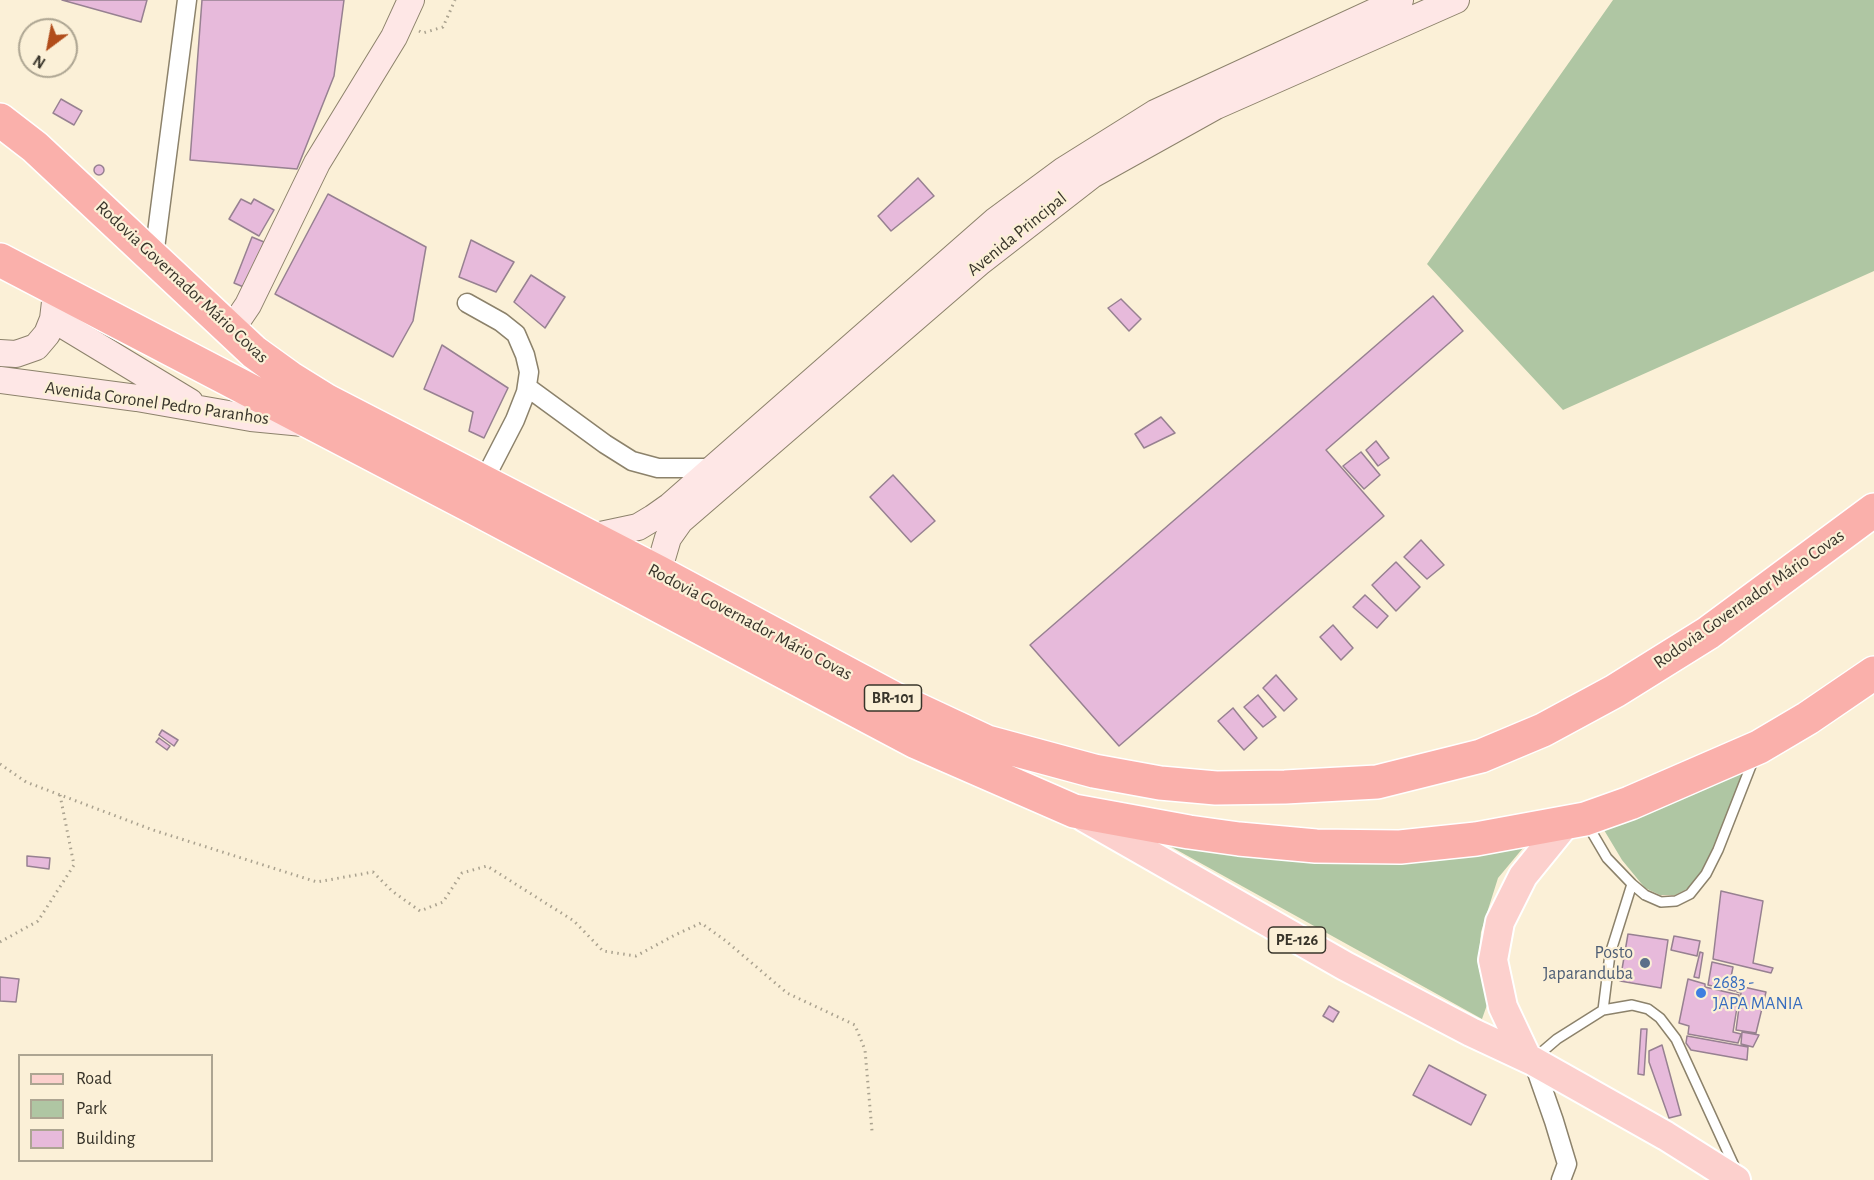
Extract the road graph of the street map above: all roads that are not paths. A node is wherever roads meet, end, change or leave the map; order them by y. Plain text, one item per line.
1 (187, 0) edge
2 (1400, 0) edge
3 (1456, 0) edge
4 (406, 12) edge
5 (0, 120) edge
6 (154, 256) junction
7 (0, 260) edge
8 (467, 303) dead end
9 (55, 304) junction
10 (231, 330) junction
11 (0, 353) edge
12 (0, 380) edge
13 (527, 387) junction
14 (203, 410) junction
15 (315, 424) junction
16 (728, 464) junction
17 (483, 482) junction
18 (1874, 510) edge
19 (591, 537) junction
20 (658, 572) junction
21 (1874, 673) edge
22 (1758, 747) junction
23 (1074, 811) junction
24 (1575, 821) junction
25 (1632, 884) junction
26 (1603, 1010) junction
27 (1530, 1060) junction
28 (1561, 1180) edge
29 (1738, 1180) edge

1 - 6 street
2 - 16 street, Avenida Principal
3 - 16 street, Avenida Principal
4 - 10 street
5 - 6 highway, Rodovia Governador Mário Covas / BR-101
6 - 10 highway, Rodovia Governador Mário Covas / BR-101
7 - 9 highway, Rodovia Governador Mário Covas / BR-101
8 - 13 street
9 - 11 street
9 - 14 street
9 - 15 highway, Rodovia Governador Mário Covas / BR-101
10 - 17 highway, Rodovia Governador Mário Covas / BR-101
12 - 14 street, Avenida Coronel Pedro Paranhos
13 - 16 street
13 - 17 street
14 - 15 street, Avenida Coronel Pedro Paranhos
15 - 23 highway, Rodovia Governador Mário Covas / BR-101
16 - 19 street, Avenida Principal
16 - 20 street, Avenida Principal
17 - 19 highway, Rodovia Governador Mário Covas / BR-101
18 - 20 highway, Rodovia Governador Mário Covas / BR-101
19 - 20 highway, Rodovia Governador Mário Covas / BR-101
21 - 22 highway, Rodovia Governador Mário Covas / BR-101
22 - 24 highway, Rodovia Governador Mário Covas / BR-101
22 - 25 lane
23 - 24 highway, Rodovia Governador Mário Covas / BR-101
23 - 27 main road, PE-126
24 - 25 lane
24 - 27 main road
25 - 26 lane
26 - 27 lane
26 - 29 lane
27 - 28 street
27 - 29 main road, PE-126

